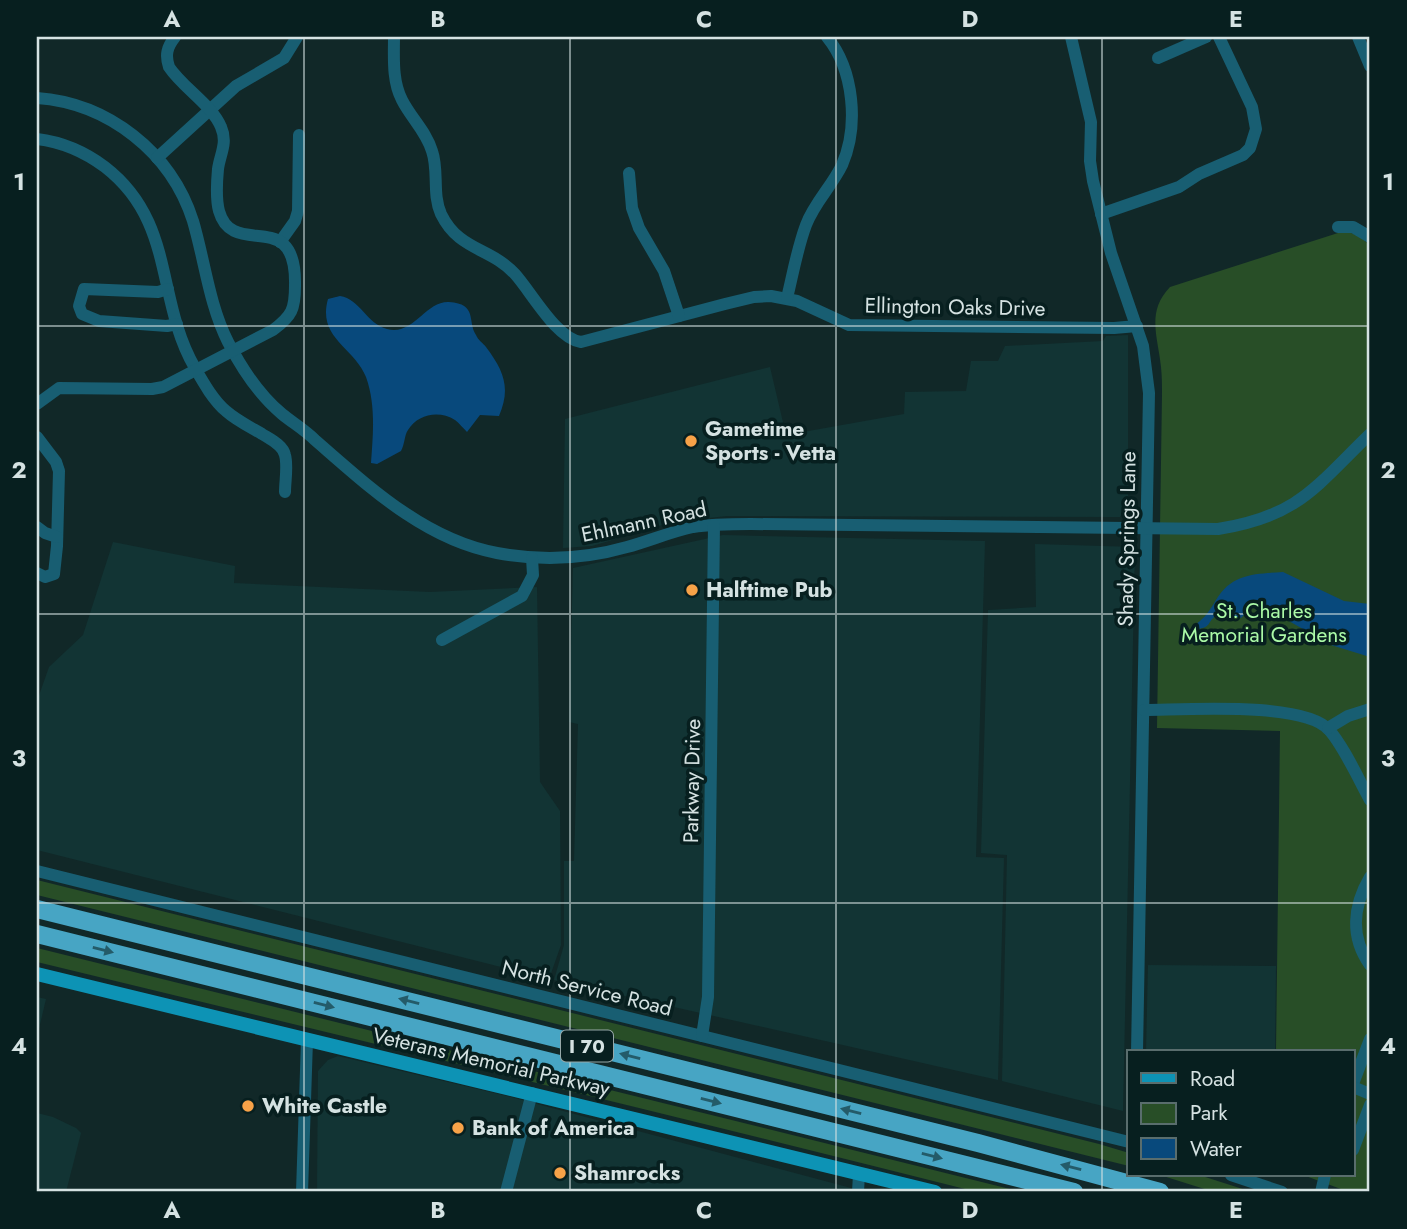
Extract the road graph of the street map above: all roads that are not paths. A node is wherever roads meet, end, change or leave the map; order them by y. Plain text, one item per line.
1 (175, 37) edge
2 (297, 37) edge
3 (394, 37) edge
4 (828, 37) edge
5 (1071, 37) edge
6 (1206, 37) edge
7 (1219, 37) edge
8 (1358, 37) edge
9 (1158, 58) dead end
10 (1370, 66) edge
11 (37, 98) edge
12 (208, 110) junction
13 (299, 135) dead end
14 (37, 139) edge
15 (157, 158) junction
16 (629, 173) dead end
17 (1101, 214) junction
18 (1338, 227) dead end
19 (1370, 237) edge
20 (280, 242) junction
21 (168, 289) junction
22 (787, 298) junction
23 (679, 316) junction
24 (177, 324) junction
25 (1137, 326) junction
26 (233, 351) junction
27 (195, 369) junction
28 (37, 404) edge
29 (1370, 434) edge
30 (37, 437) edge
31 (285, 492) dead end
32 (715, 525) junction
33 (37, 527) edge
34 (1146, 529) junction
35 (57, 537) junction
36 (532, 558) junction
37 (37, 573) edge
38 (442, 640) dead end
39 (1370, 709) edge
40 (1144, 710) junction
41 (1328, 728) junction
42 (1370, 800) edge
43 (37, 871) edge
44 (1370, 877) edge
45 (37, 909) edge
46 (37, 934) edge
47 (1370, 965) edge
48 (37, 974) edge
49 (702, 1036) junction
50 (1370, 1039) edge
51 (307, 1040) junction
52 (1137, 1050) edge
53 (1354, 1082) edge
54 (1354, 1086) edge
55 (532, 1093) junction
56 (1370, 1094) edge
57 (1370, 1105) edge
58 (1127, 1142) edge
59 (1354, 1147) edge
60 (859, 1174) junction
61 (1234, 1176) edge
62 (1327, 1176) edge
63 (302, 1192) edge
64 (506, 1192) edge
65 (858, 1192) edge
66 (934, 1192) edge
67 (1074, 1192) edge
68 (1160, 1192) edge
69 (1282, 1192) edge
70 (1321, 1192) edge

1 - 12 street
2 - 12 street
3 - 23 street, Ellington Oaks Drive
4 - 22 street
5 - 17 street, Shady Springs Lane
6 - 9 street
7 - 17 street
8 - 10 street
11 - 15 street, Ehlmann Road
12 - 15 street
12 - 20 street
13 - 20 street
14 - 21 street
15 - 26 street, Ehlmann Road
16 - 23 street
17 - 25 street, Shady Springs Lane
18 - 19 street
20 - 26 street
21 - 24 street
21 - 24 street
22 - 23 street, Ellington Oaks Drive
22 - 25 street, Ellington Oaks Drive
24 - 27 street
25 - 34 street, Shady Springs Lane
26 - 27 street
26 - 36 street, Ehlmann Road
27 - 28 street
27 - 31 street
29 - 34 street, Ehlmann Road
30 - 35 street
32 - 34 street, Ehlmann Road
32 - 36 street, Ehlmann Road
32 - 49 street, Parkway Drive
33 - 35 street
34 - 40 street, Shady Springs Lane
35 - 37 street
36 - 38 street
39 - 41 street
40 - 41 street
40 - 52 street, Shady Springs Lane
41 - 42 street
43 - 49 street, North Service Road
44 - 47 street
68 -> 45 highway, I 70
46 -> 67 highway, I 70
48 - 51 main road, Veterans Memorial Parkway
49 - 58 street, North Service Road
50 - 53 street
51 - 55 main road, Veterans Memorial Parkway
51 - 63 street
54 - 56 street
55 - 60 main road, Veterans Memorial Parkway
55 - 64 street
57 - 59 street
60 - 65 street
60 - 66 main road, Veterans Memorial Parkway
61 - 69 street
62 - 70 street

